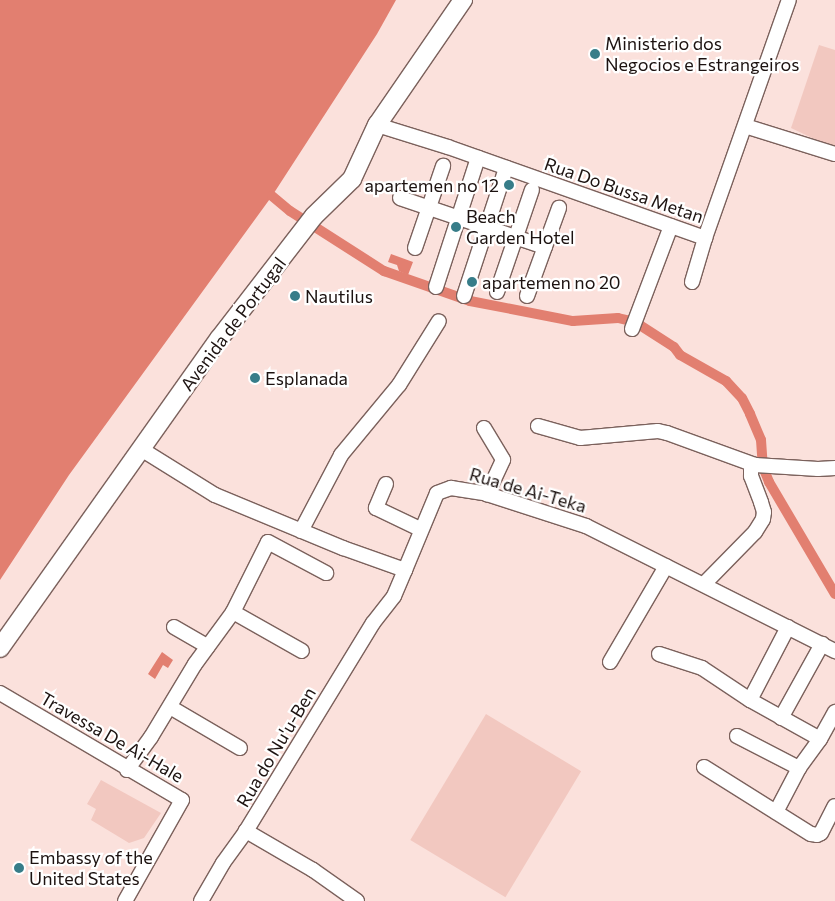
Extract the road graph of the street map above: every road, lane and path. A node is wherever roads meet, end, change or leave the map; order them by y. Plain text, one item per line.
1 (463, 0) edge
2 (789, 0) edge
3 (377, 125) junction
4 (745, 126) junction
5 (835, 154) edge
6 (478, 158) junction
7 (442, 166) dead end
8 (506, 168) junction
9 (532, 190) dead end
10 (400, 198) dead end
11 (429, 208) junction
12 (559, 208) dead end
13 (460, 217) junction
14 (671, 226) junction
15 (486, 228) junction
16 (516, 236) junction
17 (705, 238) junction
18 (546, 247) junction
19 (414, 248) dead end
20 (692, 282) dead end
21 (436, 287) dead end
22 (497, 292) dead end
23 (464, 296) dead end
24 (528, 296) dead end
25 (439, 321) dead end
26 (632, 329) dead end
27 (538, 426) dead end
28 (484, 428) dead end
29 (141, 449) junction
30 (764, 465) junction
31 (835, 468) edge
32 (386, 484) dead end
33 (487, 494) junction
34 (420, 529) junction
35 (301, 531) junction
36 (666, 566) junction
37 (405, 570) junction
38 (326, 574) dead end
39 (704, 584) junction
40 (233, 612) junction
41 (174, 627) dead end
42 (788, 627) junction
43 (208, 647) junction
44 (829, 647) edge
45 (0, 648) edge
46 (302, 651) dead end
47 (659, 654) dead end
48 (610, 662) dead end
49 (0, 693) edge
50 (750, 700) junction
51 (170, 707) junction
52 (835, 712) edge
53 (781, 718) junction
54 (736, 736) dead end
55 (820, 739) junction
56 (240, 748) dead end
57 (704, 767) dead end
58 (799, 768) junction
59 (127, 770) junction
60 (835, 806) edge
61 (776, 812) junction
62 (246, 831) junction
63 (125, 901) edge
64 (201, 901) edge
65 (357, 901) edge

1 - 3 main road, Avenida de Portugal
2 - 4 street, Rua Do Bussa Metan
3 - 6 street, Rua Do Bussa Metan
3 - 29 main road, Avenida de Portugal
4 - 5 street
4 - 17 street, Rua Do Bussa Metan
6 - 8 street, Rua Do Bussa Metan
6 - 13 street
7 - 11 street
8 - 14 street, Rua Do Bussa Metan
8 - 15 street
9 - 16 street
10 - 11 street
11 - 13 street
11 - 19 street
12 - 18 street
13 - 15 street
13 - 21 street
14 - 17 street, Rua Do Bussa Metan
14 - 26 street
15 - 16 street
15 - 23 street
16 - 18 street
16 - 22 street
17 - 20 street
18 - 24 street
25 - 35 street
27 - 30 street
28 - 33 street
29 - 35 street
29 - 45 main road, Avenida de Portugal
30 - 31 street
30 - 39 street
32 - 34 street
33 - 34 street, Rua de Ai-Teka
33 - 36 street, Rua de Ai-Teka
34 - 37 street, Rua de Ai-Teka
35 - 37 street
36 - 39 street, Rua de Ai-Teka
36 - 48 street
37 - 62 street, Rua do Nu'u-Ben
38 - 40 street
39 - 42 street, Rua de Ai-Teka
40 - 43 street
40 - 46 street
41 - 43 street
42 - 44 street, Rua de Ai-Teka
42 - 50 street
43 - 51 street
44 - 53 street
47 - 50 street
49 - 59 street, Travessa De Ai-Hale
50 - 53 street
51 - 56 street
51 - 59 street
52 - 55 street
53 - 55 street
54 - 58 street
55 - 58 street
57 - 61 street
58 - 61 street
59 - 63 street, Travessa De Ai-Hale
60 - 61 street
62 - 64 street
62 - 65 street, Rua do Nu'u-Ben

